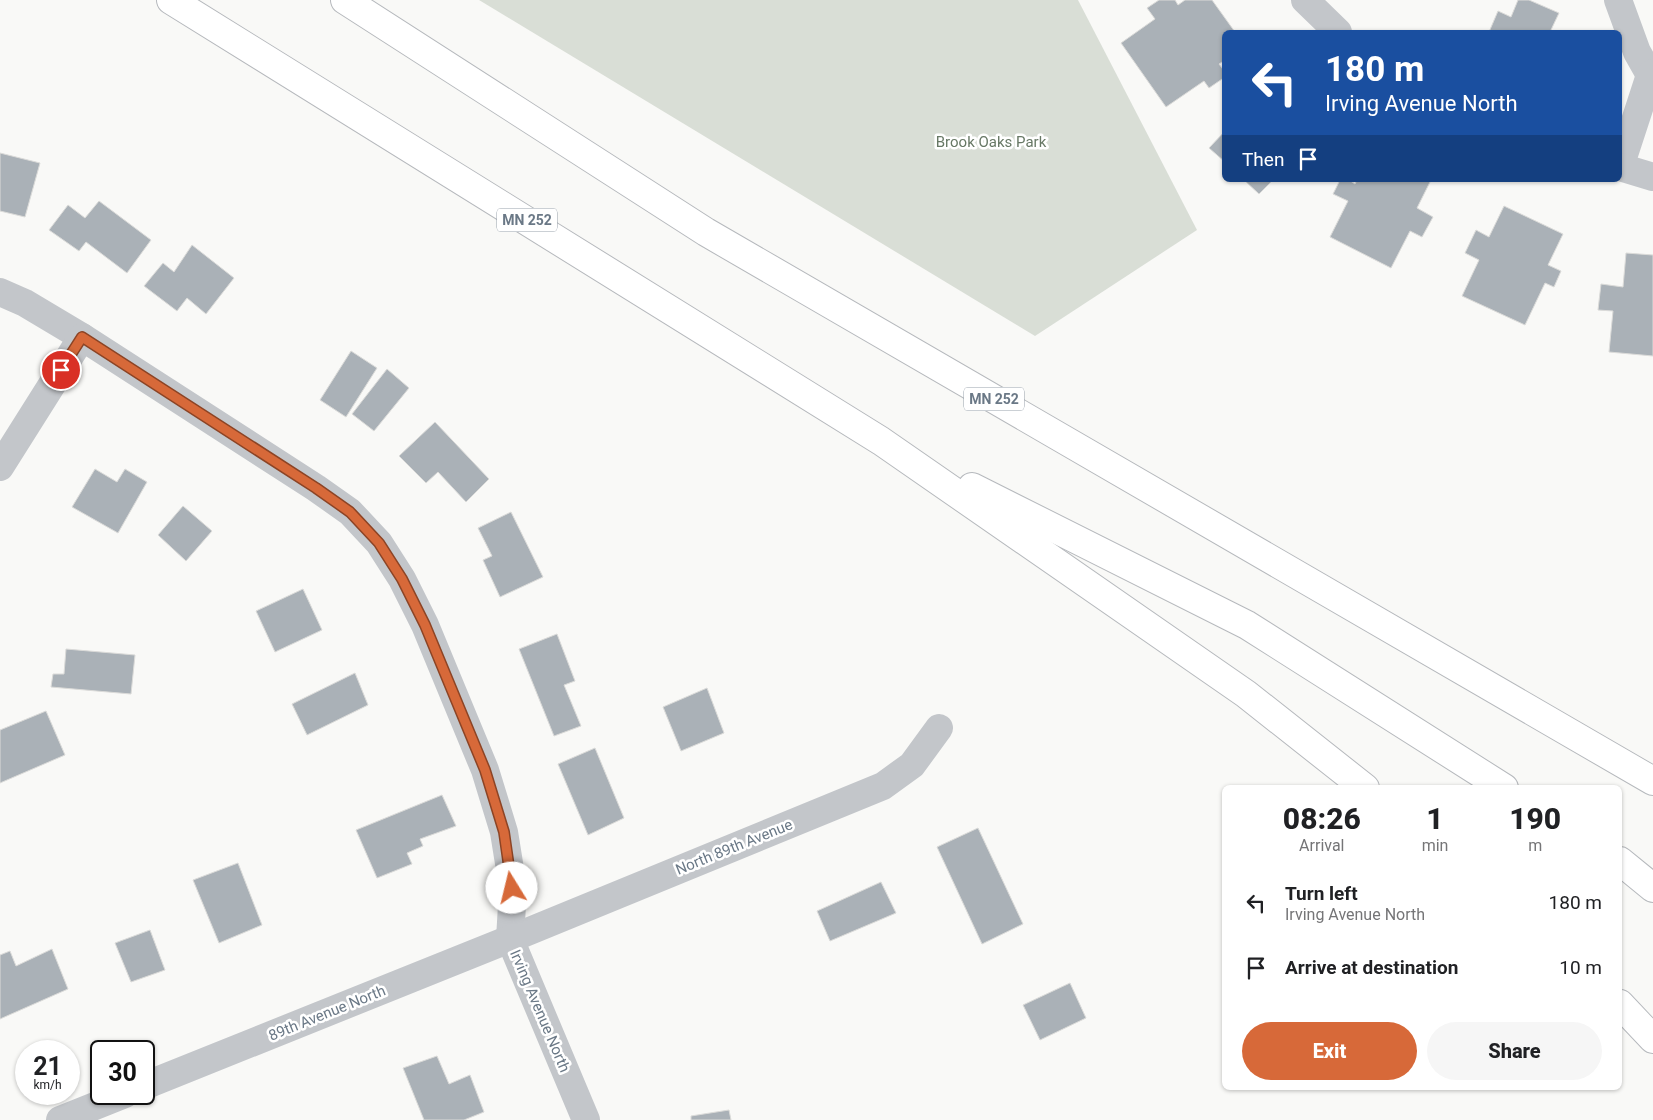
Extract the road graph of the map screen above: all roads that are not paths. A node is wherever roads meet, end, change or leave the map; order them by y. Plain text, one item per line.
1 (172, 0) edge
2 (345, 0) edge
3 (1305, 0) edge
4 (1618, 0) edge
5 (1336, 30) edge
6 (1652, 74) edge
7 (1622, 160) edge
8 (1622, 167) edge
9 (1653, 177) edge
10 (0, 292) edge
11 (82, 337) junction
12 (881, 441) junction
13 (0, 467) edge
14 (939, 728) dead end
15 (1653, 781) edge
16 (1361, 785) edge
17 (1499, 785) edge
18 (1622, 863) edge
19 (1653, 888) edge
20 (510, 939) junction
21 (1622, 1006) edge
22 (1653, 1039) edge
23 (155, 1082) edge
24 (98, 1105) edge
25 (60, 1120) edge
26 (586, 1120) edge

1 - 12 highway, MN 252
2 - 15 highway, MN 252
3 - 5 street
4 - 6 street
6 - 7 street
8 - 9 street
10 - 11 street, Irving Avenue North
11 - 13 street
11 - 20 street, Irving Avenue North
12 - 16 highway
12 - 17 highway
14 - 20 street, North 89th Avenue
18 - 19 highway
20 - 23 street, 89th Avenue North
20 - 26 street, Irving Avenue North
21 - 22 highway
24 - 25 street

